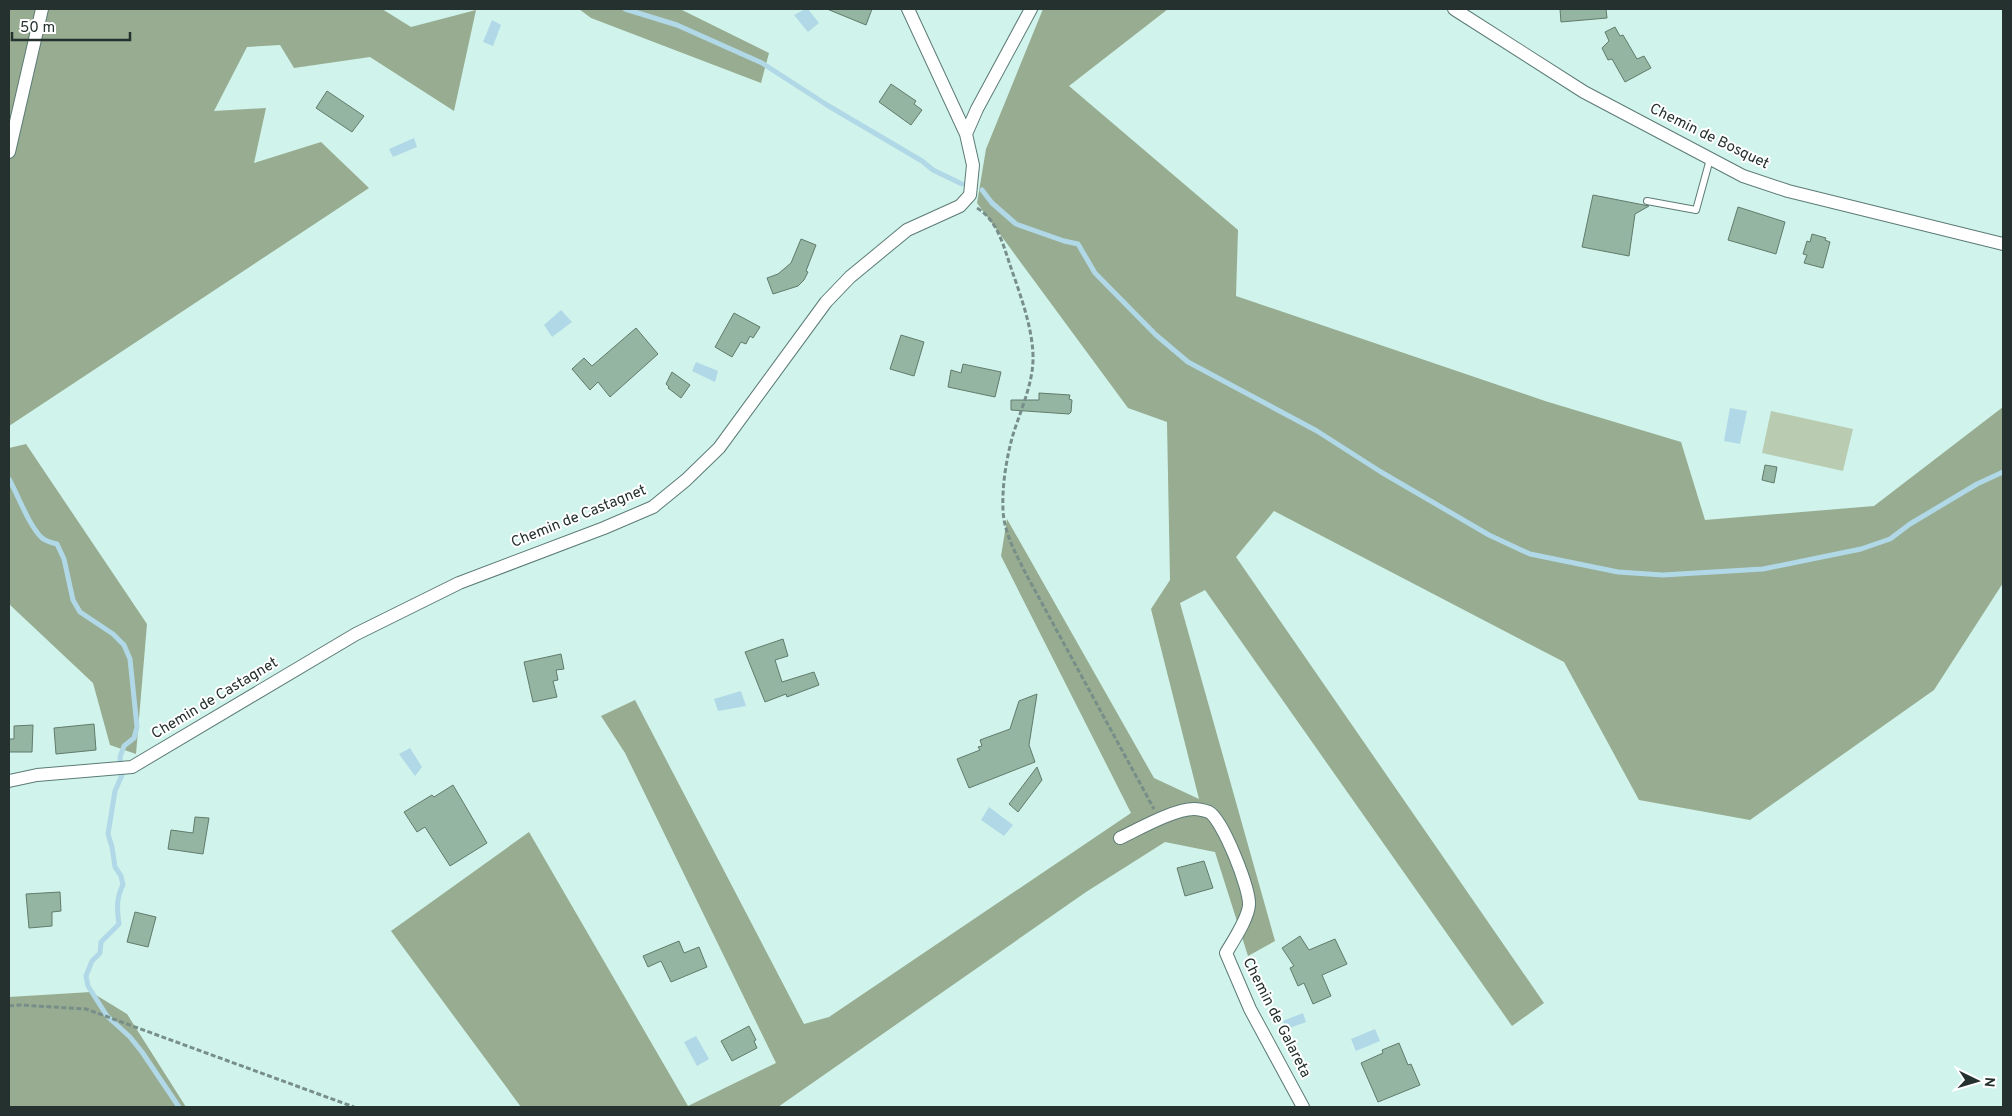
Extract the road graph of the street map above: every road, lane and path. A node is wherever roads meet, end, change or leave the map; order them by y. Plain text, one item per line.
1 (42, 9) edge
2 (908, 9) edge
3 (1031, 9) edge
4 (1454, 9) edge
5 (966, 134) junction
6 (9, 152) edge
7 (1710, 159) junction
8 (966, 201) junction
9 (1647, 201) dead end
10 (2003, 244) edge
11 (9, 781) edge
12 (1160, 820) junction
13 (1120, 838) dead end
14 (9, 1006) edge
15 (354, 1107) edge
16 (1303, 1107) edge

1 - 6 street
2 - 5 street
3 - 5 street
4 - 7 street, Chemin de Bosquet
5 - 8 street
7 - 9 lane
7 - 10 street, Chemin de Bosquet
8 - 11 street, Chemin de Castagnet
8 - 12 path
12 - 13 street, Chemin de Galareta
12 - 16 street, Chemin de Galareta
14 - 15 path

